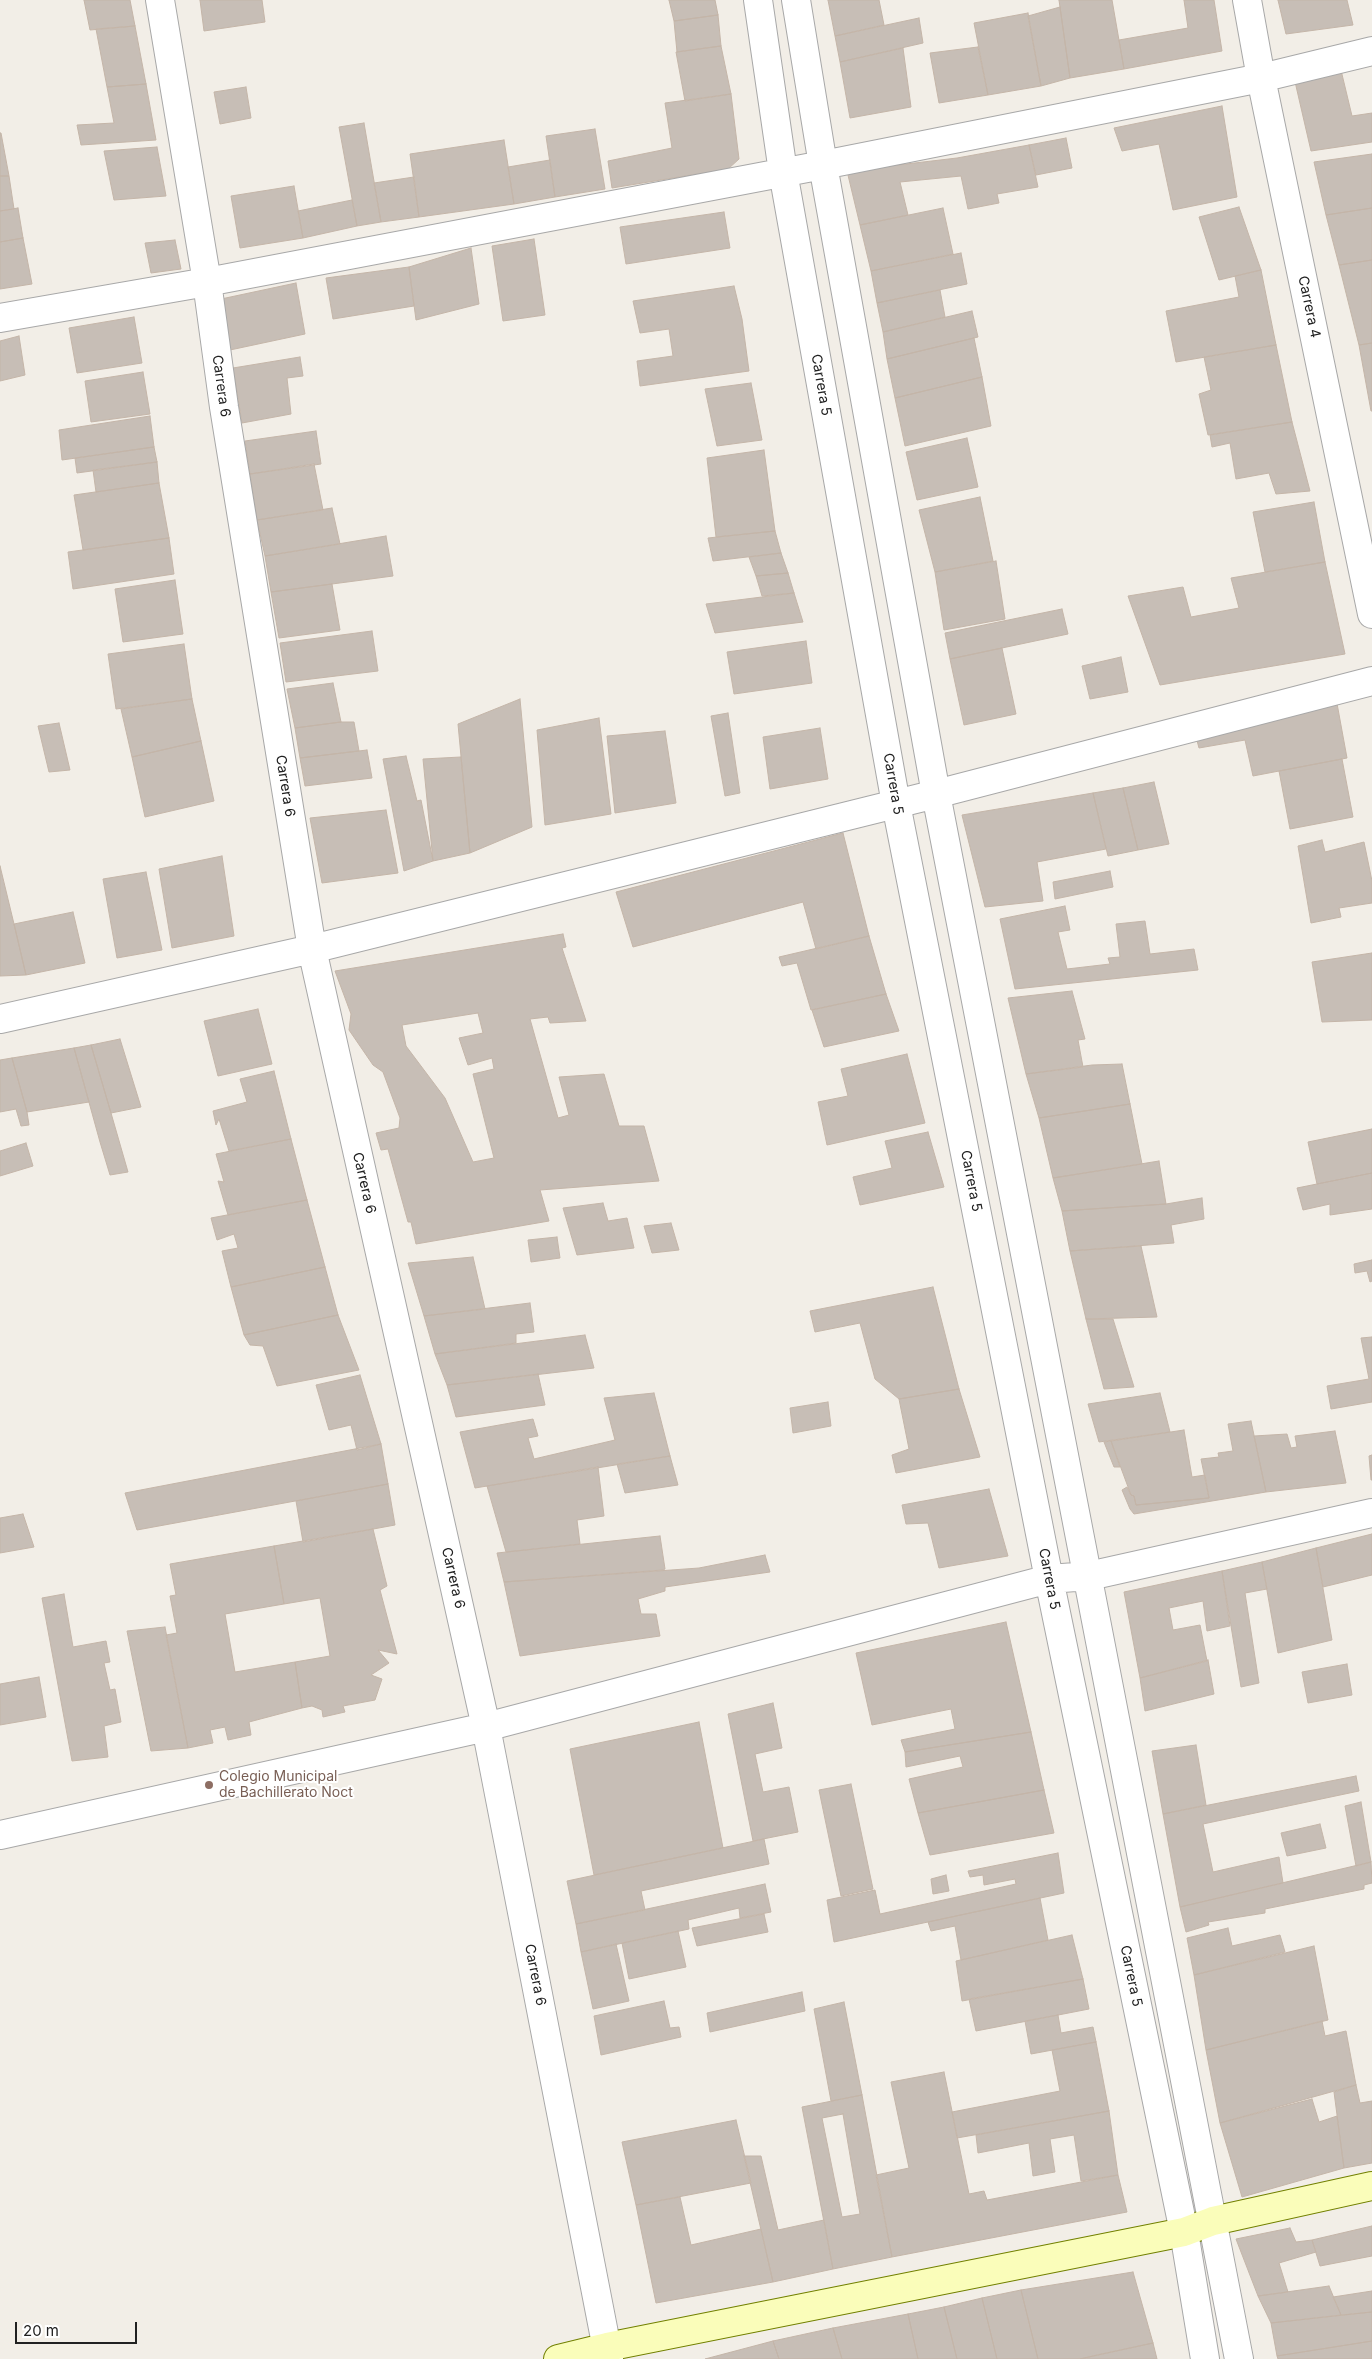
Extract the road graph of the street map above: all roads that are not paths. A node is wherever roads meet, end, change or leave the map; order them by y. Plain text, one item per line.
1 (160, 0) edge
2 (758, 0) edge
3 (796, 0) edge
4 (1247, 0) edge
5 (1372, 51) edge
6 (1261, 78) junction
7 (823, 165) junction
8 (783, 172) junction
9 (207, 282) junction
10 (0, 318) edge
11 (1372, 614) edge
12 (1372, 681) edge
13 (936, 794) junction
14 (896, 804) junction
15 (312, 950) junction
16 (0, 1019) edge
17 (1372, 1514) edge
18 (1089, 1576) junction
19 (1049, 1579) junction
20 (486, 1727) junction
21 (0, 1835) edge
22 (1372, 2186) edge
23 (1213, 2221) junction
24 (1184, 2232) junction
25 (608, 2353) edge
26 (558, 2359) edge
27 (1205, 2359) edge
28 (1239, 2359) edge

1 - 9 street, Carrera 6
2 - 8 street, Carrera 5
3 - 7 street
4 - 6 street, Carrera 4
5 - 6 street
6 - 7 street
6 - 11 street, Carrera 4
7 - 8 street
7 - 13 street
8 - 9 street
8 - 14 street, Carrera 5
9 - 10 street
9 - 15 street, Carrera 6
12 - 13 street
13 - 14 street
13 - 18 street
14 - 15 street
14 - 19 street, Carrera 5
15 - 16 street
15 - 20 street, Carrera 6
17 - 18 street
18 - 19 street
18 - 23 street
19 - 20 street
19 - 24 street, Carrera 5
20 - 21 street
20 - 25 street, Carrera 6
22 - 23 main road
23 - 24 main road
23 - 28 street
24 - 25 main road
24 - 27 street, Carrera 5
25 - 26 main road

